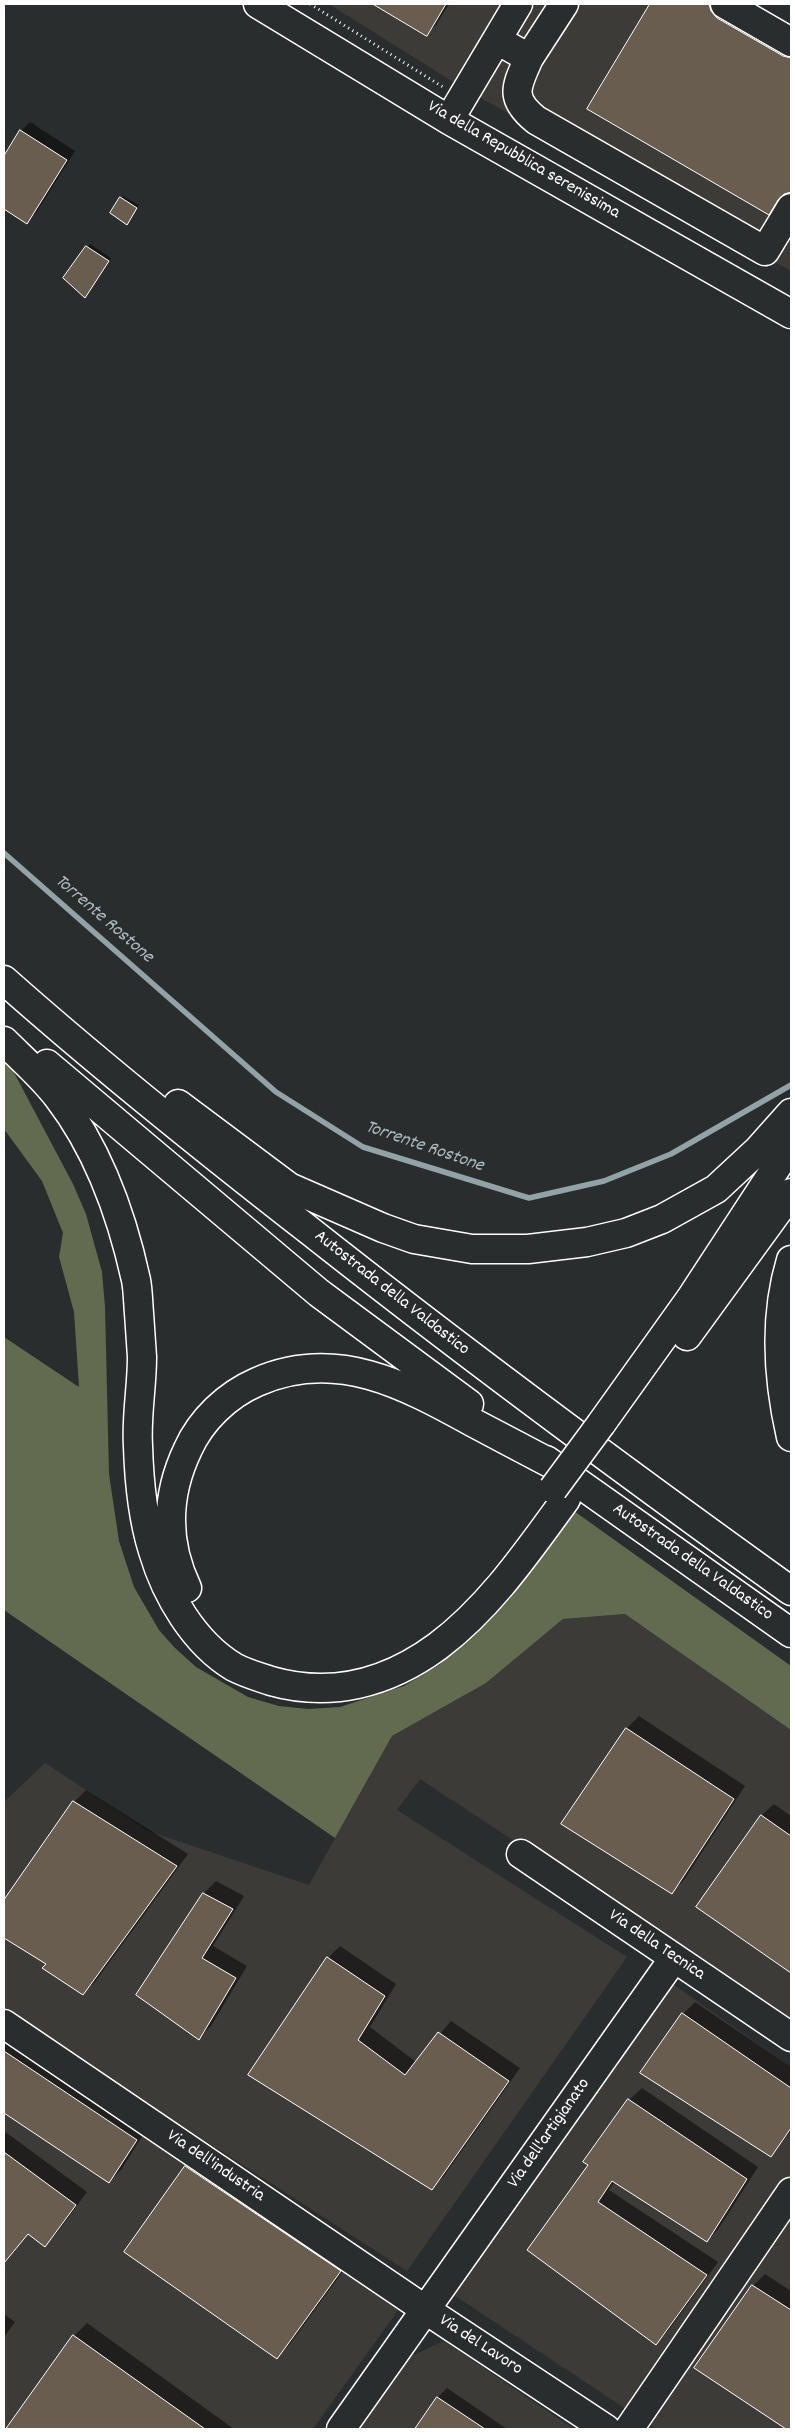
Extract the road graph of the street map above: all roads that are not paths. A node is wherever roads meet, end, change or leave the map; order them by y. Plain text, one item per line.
1 (258, 4) edge
2 (518, 4) edge
3 (564, 4) edge
4 (725, 4) edge
5 (497, 40) junction
6 (791, 42) edge
7 (529, 58) junction
8 (449, 120) junction
9 (791, 208) edge
10 (791, 314) edge
11 (4, 973) edge
12 (4, 980) edge
13 (4, 1028) edge
14 (4, 1041) edge
15 (791, 1113) edge
16 (791, 1145) edge
17 (791, 1193) edge
18 (791, 1260) edge
19 (607, 1430) junction
20 (791, 1437) edge
21 (548, 1462) junction
22 (559, 1494) junction
23 (791, 1591) edge
24 (791, 1633) edge
25 (521, 1854) dead end
26 (674, 1958) junction
27 (4, 2024) edge
28 (791, 2037) edge
29 (791, 2192) edge
30 (426, 2310) junction
31 (340, 2429) edge
32 (606, 2429) edge
33 (629, 2429) edge

1 - 8 main road, Via della Repubblica serenissima
2 - 5 main road
3 - 7 main road
4 - 6 main road
5 - 7 main road
5 - 8 main road
7 - 9 main road
8 - 10 main road, Via della Repubblica serenissima
11 - 15 main road
12 - 23 main road, Autostrada della Valdastico
13 - 21 main road, Autostrada della Valdastico
14 - 22 main road
16 - 19 main road
17 - 19 main road
18 - 20 main road
19 - 22 main road, bridge
21 - 22 main road
21 - 24 main road, Autostrada della Valdastico
25 - 26 main road, Via della Tecnica
26 - 28 main road, Via della Tecnica
26 - 30 main road, Via dell'artigianato
27 - 30 main road, Via dell'industria
29 - 33 main road
30 - 31 main road, Via del Lavoro
30 - 32 main road, Via del Lavoro

